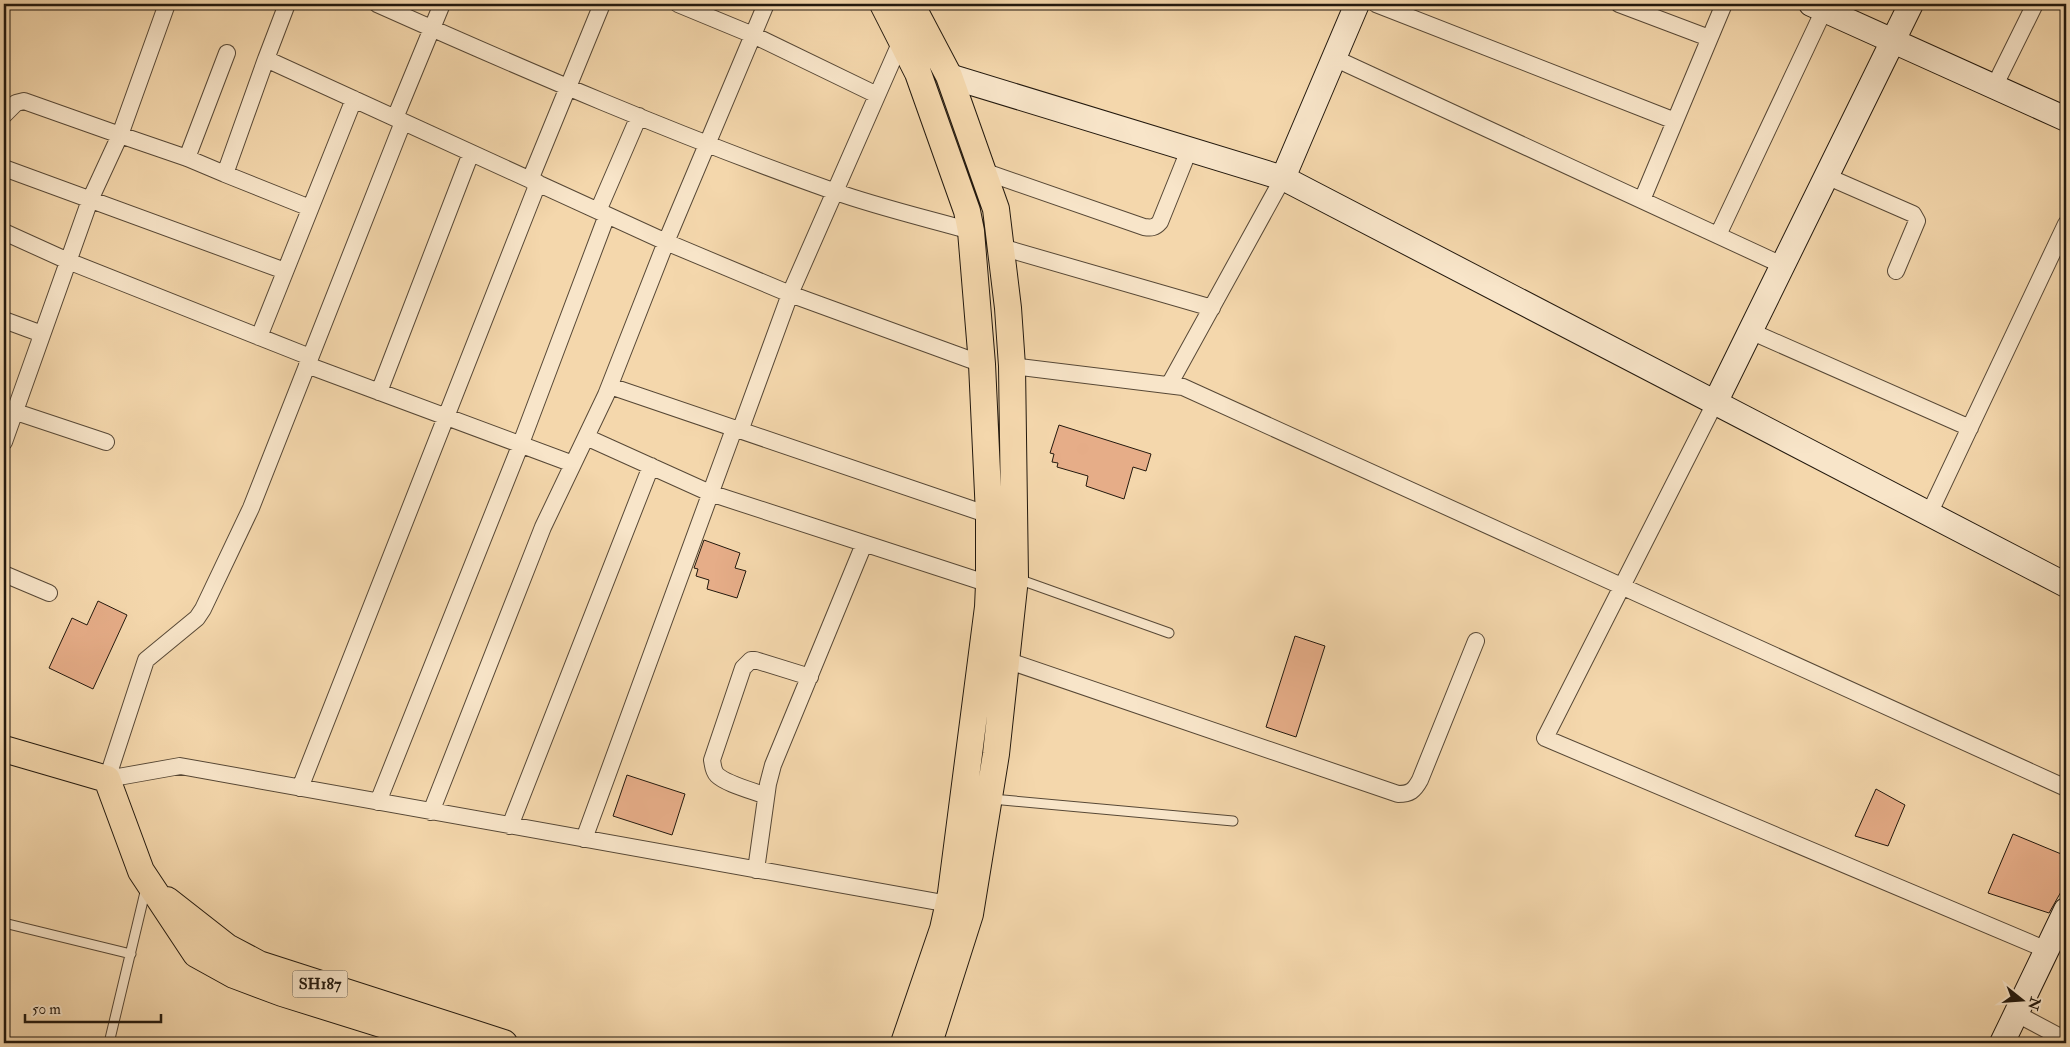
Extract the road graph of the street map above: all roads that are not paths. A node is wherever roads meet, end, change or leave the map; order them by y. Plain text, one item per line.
1 (167, 4) edge
2 (287, 4) edge
3 (377, 4) edge
4 (442, 4) edge
5 (602, 4) edge
6 (678, 4) edge
7 (766, 4) edge
8 (883, 4) edge
9 (911, 4) edge
10 (1357, 4) edge
11 (1376, 4) edge
12 (1619, 4) edge
13 (1724, 4) edge
14 (1911, 4) edge
15 (2035, 4) edge
16 (1818, 7) edge
17 (432, 28) junction
18 (753, 35) junction
19 (1709, 38) junction
20 (1893, 40) junction
21 (901, 41) junction
22 (228, 53) dead end
23 (1334, 58) junction
24 (266, 59) junction
25 (949, 76) junction
26 (1994, 86) junction
27 (568, 87) junction
28 (877, 96) junction
29 (354, 99) junction
30 (4, 115) edge
31 (639, 116) junction
32 (2065, 116) edge
33 (399, 120) junction
34 (1675, 120) junction
35 (120, 135) junction
36 (707, 144) junction
37 (1189, 150) junction
38 (472, 153) junction
39 (187, 158) junction
40 (4, 168) edge
41 (983, 171) junction
42 (226, 174) junction
43 (1826, 176) junction
44 (1283, 178) junction
45 (534, 182) junction
46 (835, 192) junction
47 (90, 200) junction
48 (1642, 200) junction
49 (310, 208) junction
50 (602, 213) junction
51 (2066, 224) edge
52 (4, 232) edge
53 (971, 232) junction
54 (1718, 235) junction
55 (666, 242) junction
56 (1001, 247) junction
57 (68, 261) junction
58 (1782, 265) junction
59 (285, 270) junction
60 (1896, 271) dead end
61 (790, 294) junction
62 (1212, 308) junction
63 (4, 320) edge
64 (1750, 330) junction
65 (42, 334) junction
66 (260, 337) junction
67 (308, 361) junction
68 (982, 364) junction
69 (1012, 366) junction
70 (610, 386) junction
71 (1169, 386) junction
72 (379, 392) junction
73 (1714, 403) junction
74 (9, 410) edge
75 (447, 418) junction
76 (1970, 428) junction
77 (737, 430) junction
78 (586, 437) junction
79 (4, 442) edge
80 (106, 442) dead end
81 (520, 446) junction
82 (573, 464) junction
83 (651, 466) junction
84 (710, 493) junction
85 (1929, 514) junction
86 (989, 515) junction
87 (864, 544) junction
88 (4, 574) edge
89 (1015, 578) junction
90 (989, 584) junction
91 (2066, 585) edge
92 (1622, 586) junction
93 (49, 593) dead end
94 (1168, 633) dead end
95 (1476, 641) dead end
96 (1006, 660) junction
97 (810, 677) junction
98 (4, 749) edge
99 (107, 780) junction
100 (300, 788) junction
101 (2066, 788) edge
102 (766, 796) junction
103 (989, 799) junction
104 (378, 802) junction
105 (431, 812) junction
106 (1233, 821) dead end
107 (510, 826) junction
108 (584, 839) junction
109 (756, 870) junction
110 (151, 886) junction
111 (949, 904) junction
112 (2066, 910) edge
113 (4, 923) edge
114 (2047, 950) junction
115 (131, 954) junction
116 (2017, 1014) junction
117 (451, 1038) edge
118 (2066, 1040) edge
119 (109, 1043) edge
120 (504, 1043) edge
121 (904, 1043) edge
122 (929, 1043) edge
123 (2002, 1043) edge

1 - 35 street
2 - 24 street
3 - 17 street
4 - 17 street
5 - 27 street
6 - 18 street
7 - 18 street
8 - 21 main road
9 - 25 main road
10 - 23 street
11 - 34 street
12 - 19 street
13 - 19 street
14 - 20 street
15 - 26 street
16 - 20 street
16 - 54 street
17 - 27 street
17 - 33 street
18 - 28 street
18 - 36 street
19 - 34 street
20 - 26 street
20 - 43 street
21 - 28 street
21 - 53 main road
22 - 39 street
23 - 44 street
23 - 48 street
24 - 29 street
24 - 42 street
25 - 37 street
25 - 41 main road
26 - 32 street
27 - 31 street
27 - 45 street
28 - 46 street
29 - 33 street
29 - 49 street
30 - 35 street
31 - 36 street
31 - 50 street
33 - 38 street
33 - 67 street
34 - 48 street
35 - 39 street
35 - 47 street
36 - 46 street
36 - 55 street
37 - 41 street
37 - 44 street
38 - 45 street
38 - 72 street
39 - 42 street
40 - 47 street
41 - 56 main road
42 - 49 street
43 - 58 street
43 - 60 street
44 - 62 street
44 - 73 street
45 - 50 street
45 - 75 street
46 - 53 street
46 - 61 street
47 - 57 street
47 - 59 street
48 - 54 street
49 - 59 street
50 - 55 street
50 - 81 street
51 - 76 street
52 - 57 street
53 - 68 main road
54 - 58 street
55 - 61 street
55 - 70 street
56 - 62 street
56 - 69 main road
57 - 65 street
57 - 66 street
58 - 64 street
59 - 66 street
61 - 68 street
61 - 77 street
62 - 71 street
63 - 65 street
64 - 73 street
64 - 76 street
65 - 74 street
66 - 67 street
67 - 72 street
67 - 99 street
68 - 86 main road
69 - 71 street
69 - 89 main road
70 - 77 street
70 - 78 street
71 - 92 street
72 - 75 street
73 - 85 street
73 - 92 street
74 - 79 street
74 - 80 street
75 - 81 street
75 - 100 street
76 - 85 street
77 - 84 street
77 - 86 street
78 - 82 street
78 - 83 street
81 - 82 street
81 - 104 street
82 - 105 street
83 - 84 street
83 - 107 street
84 - 87 street
84 - 108 street
85 - 91 street
86 - 90 main road
87 - 90 street
87 - 97 street
88 - 93 street
89 - 94 lane
89 - 96 main road
90 - 111 main road
92 - 101 street
92 - 114 street
95 - 96 street
96 - 103 main road
97 - 102 street
97 - 102 street
98 - 99 main road
99 - 100 street
99 - 110 main road, SH187
100 - 104 street
102 - 109 street
103 - 106 lane
103 - 122 main road
104 - 105 street
105 - 107 street
107 - 108 street
108 - 109 street
109 - 111 street
110 - 115 lane
110 - 117 main road, SH187
111 - 121 main road
112 - 114 street
113 - 115 lane
114 - 116 street
115 - 119 lane
116 - 118 street
116 - 123 street
117 - 120 main road, SH187

